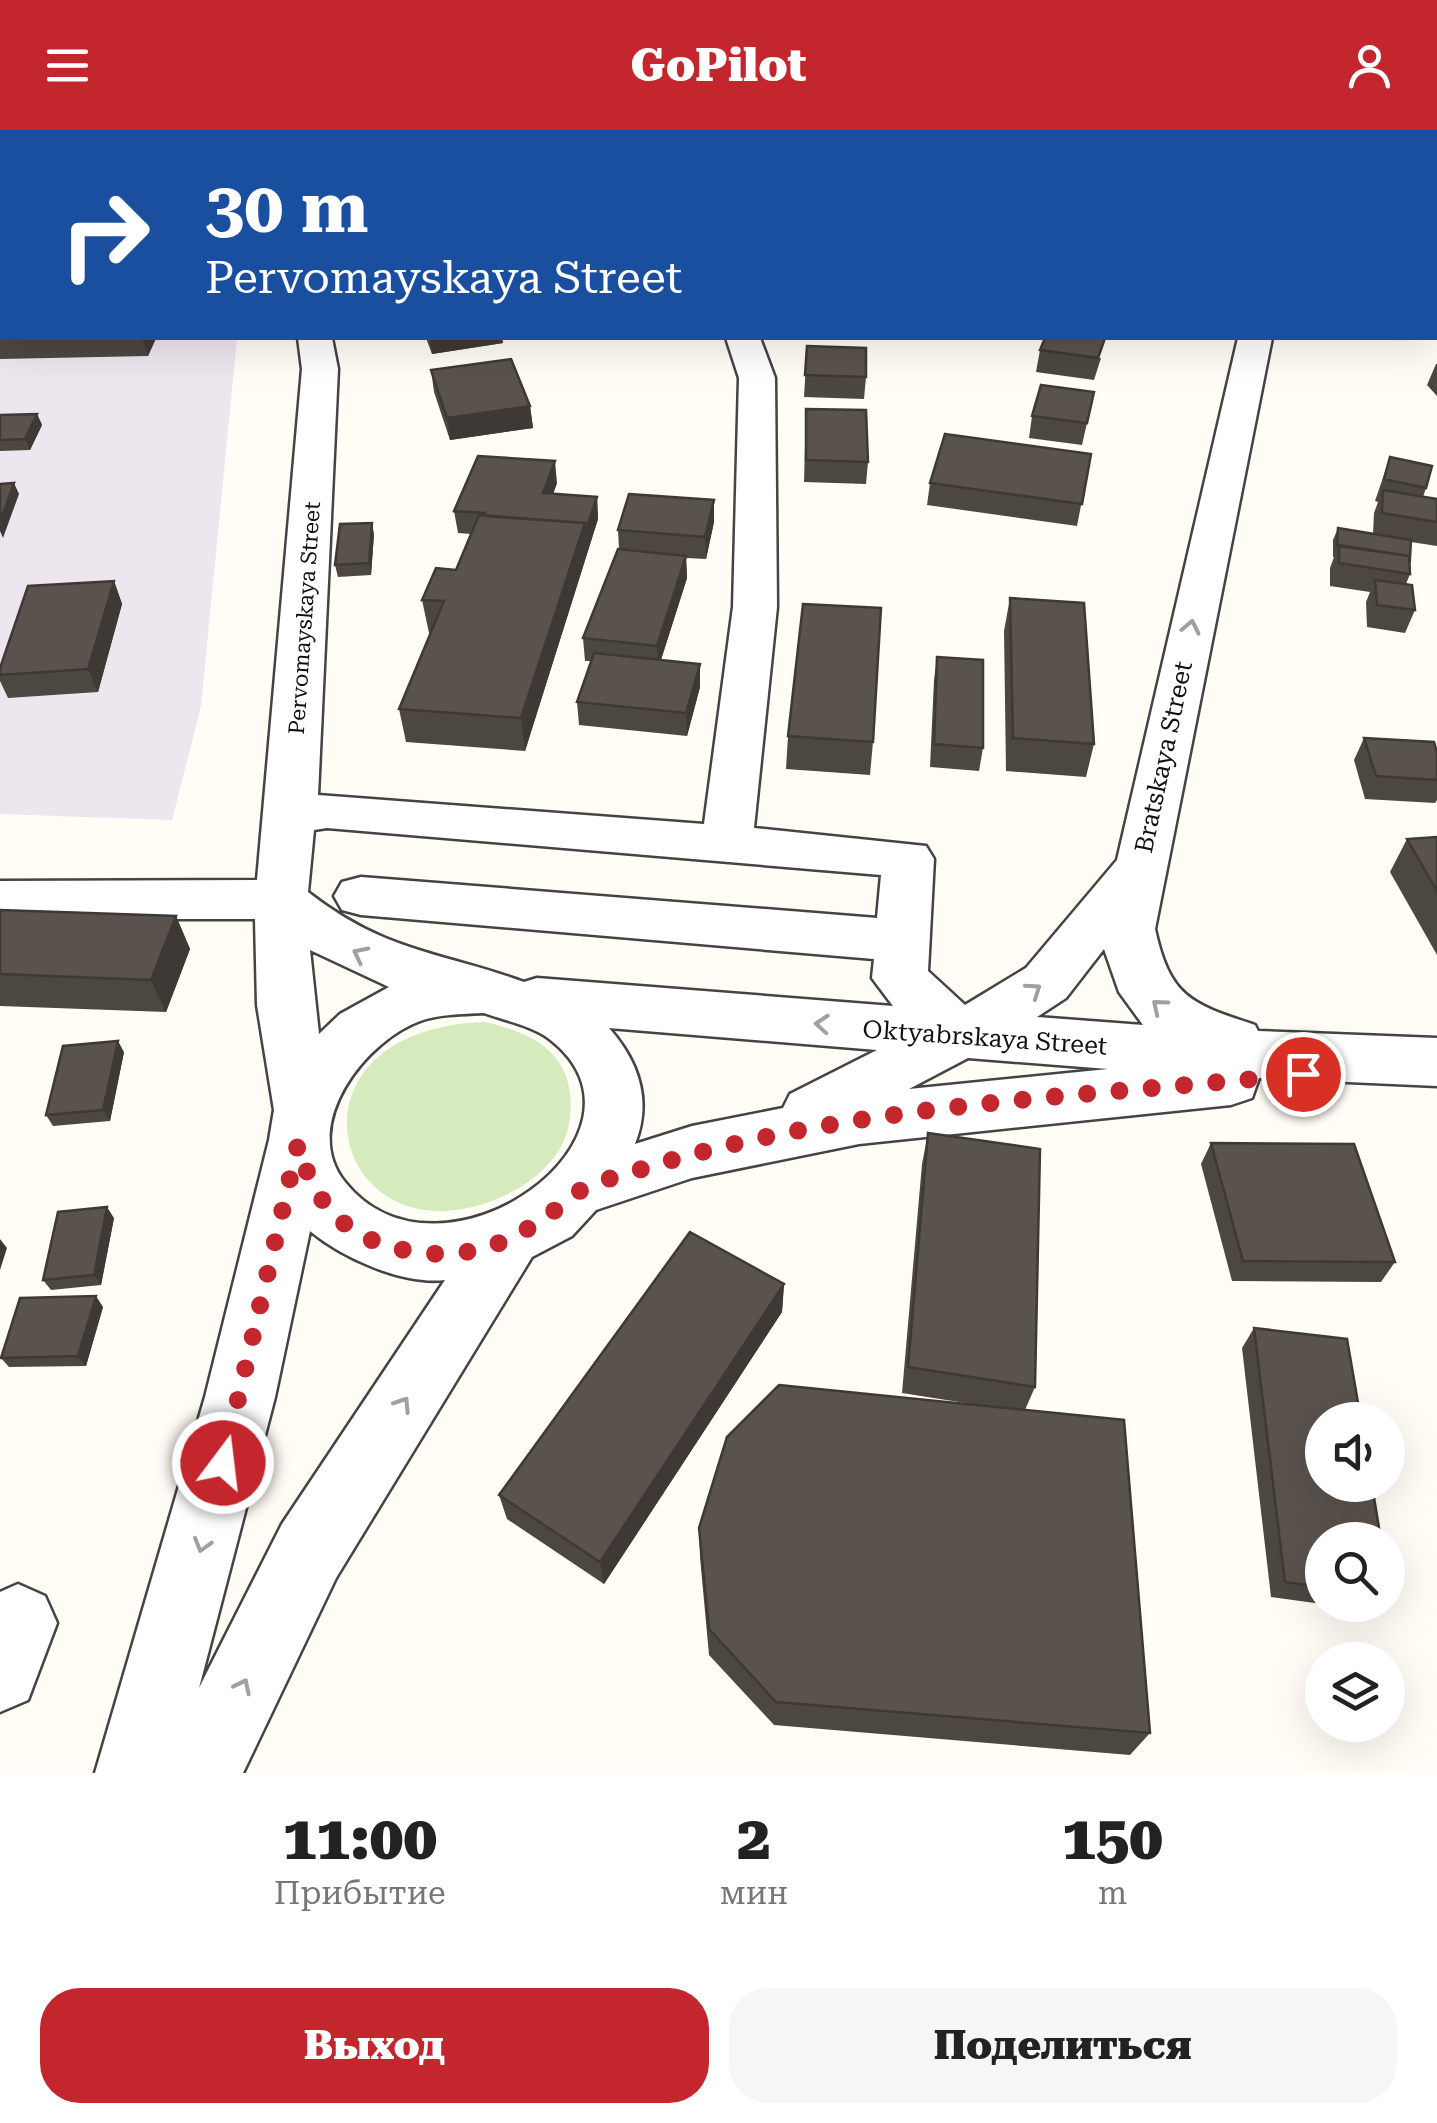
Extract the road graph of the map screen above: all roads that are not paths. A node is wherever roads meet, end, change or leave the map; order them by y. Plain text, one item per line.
1 (315, 340) edge
2 (744, 340) edge
3 (1254, 340) edge
4 (290, 815) junction
5 (727, 844) junction
6 (1138, 869) junction
7 (362, 896) dead end
8 (281, 899) junction
9 (0, 900) edge
10 (903, 941) junction
11 (511, 995) junction
12 (959, 1035) junction
13 (1316, 1059) junction
14 (1423, 1062) edge
15 (300, 1126) junction
16 (764, 1137) junction
17 (582, 1188) junction
18 (509, 1238) junction
19 (136, 1773) edge
20 (200, 1773) edge

1 - 4 street, Pervomayskaya Street
2 - 5 street
6 -> 3 street, Bratskaya Street
4 - 5 street
4 - 8 street, Pervomayskaya Street
5 - 10 street
12 -> 6 street
13 -> 6 street, Bratskaya Street
7 - 10 street
8 - 9 street
11 -> 8 street
8 - 15 street, Pervomayskaya Street
10 - 12 street
12 -> 11 street, Oktyabrskaya Street
11 - 15 street
11 - 17 street
12 - 13 street, Oktyabrskaya Street
12 - 16 street
13 - 14 street, Oktyabrskaya Street
14 - 16 street
15 - 18 street
15 -> 19 street
16 - 17 street
17 - 18 street
20 -> 18 street

